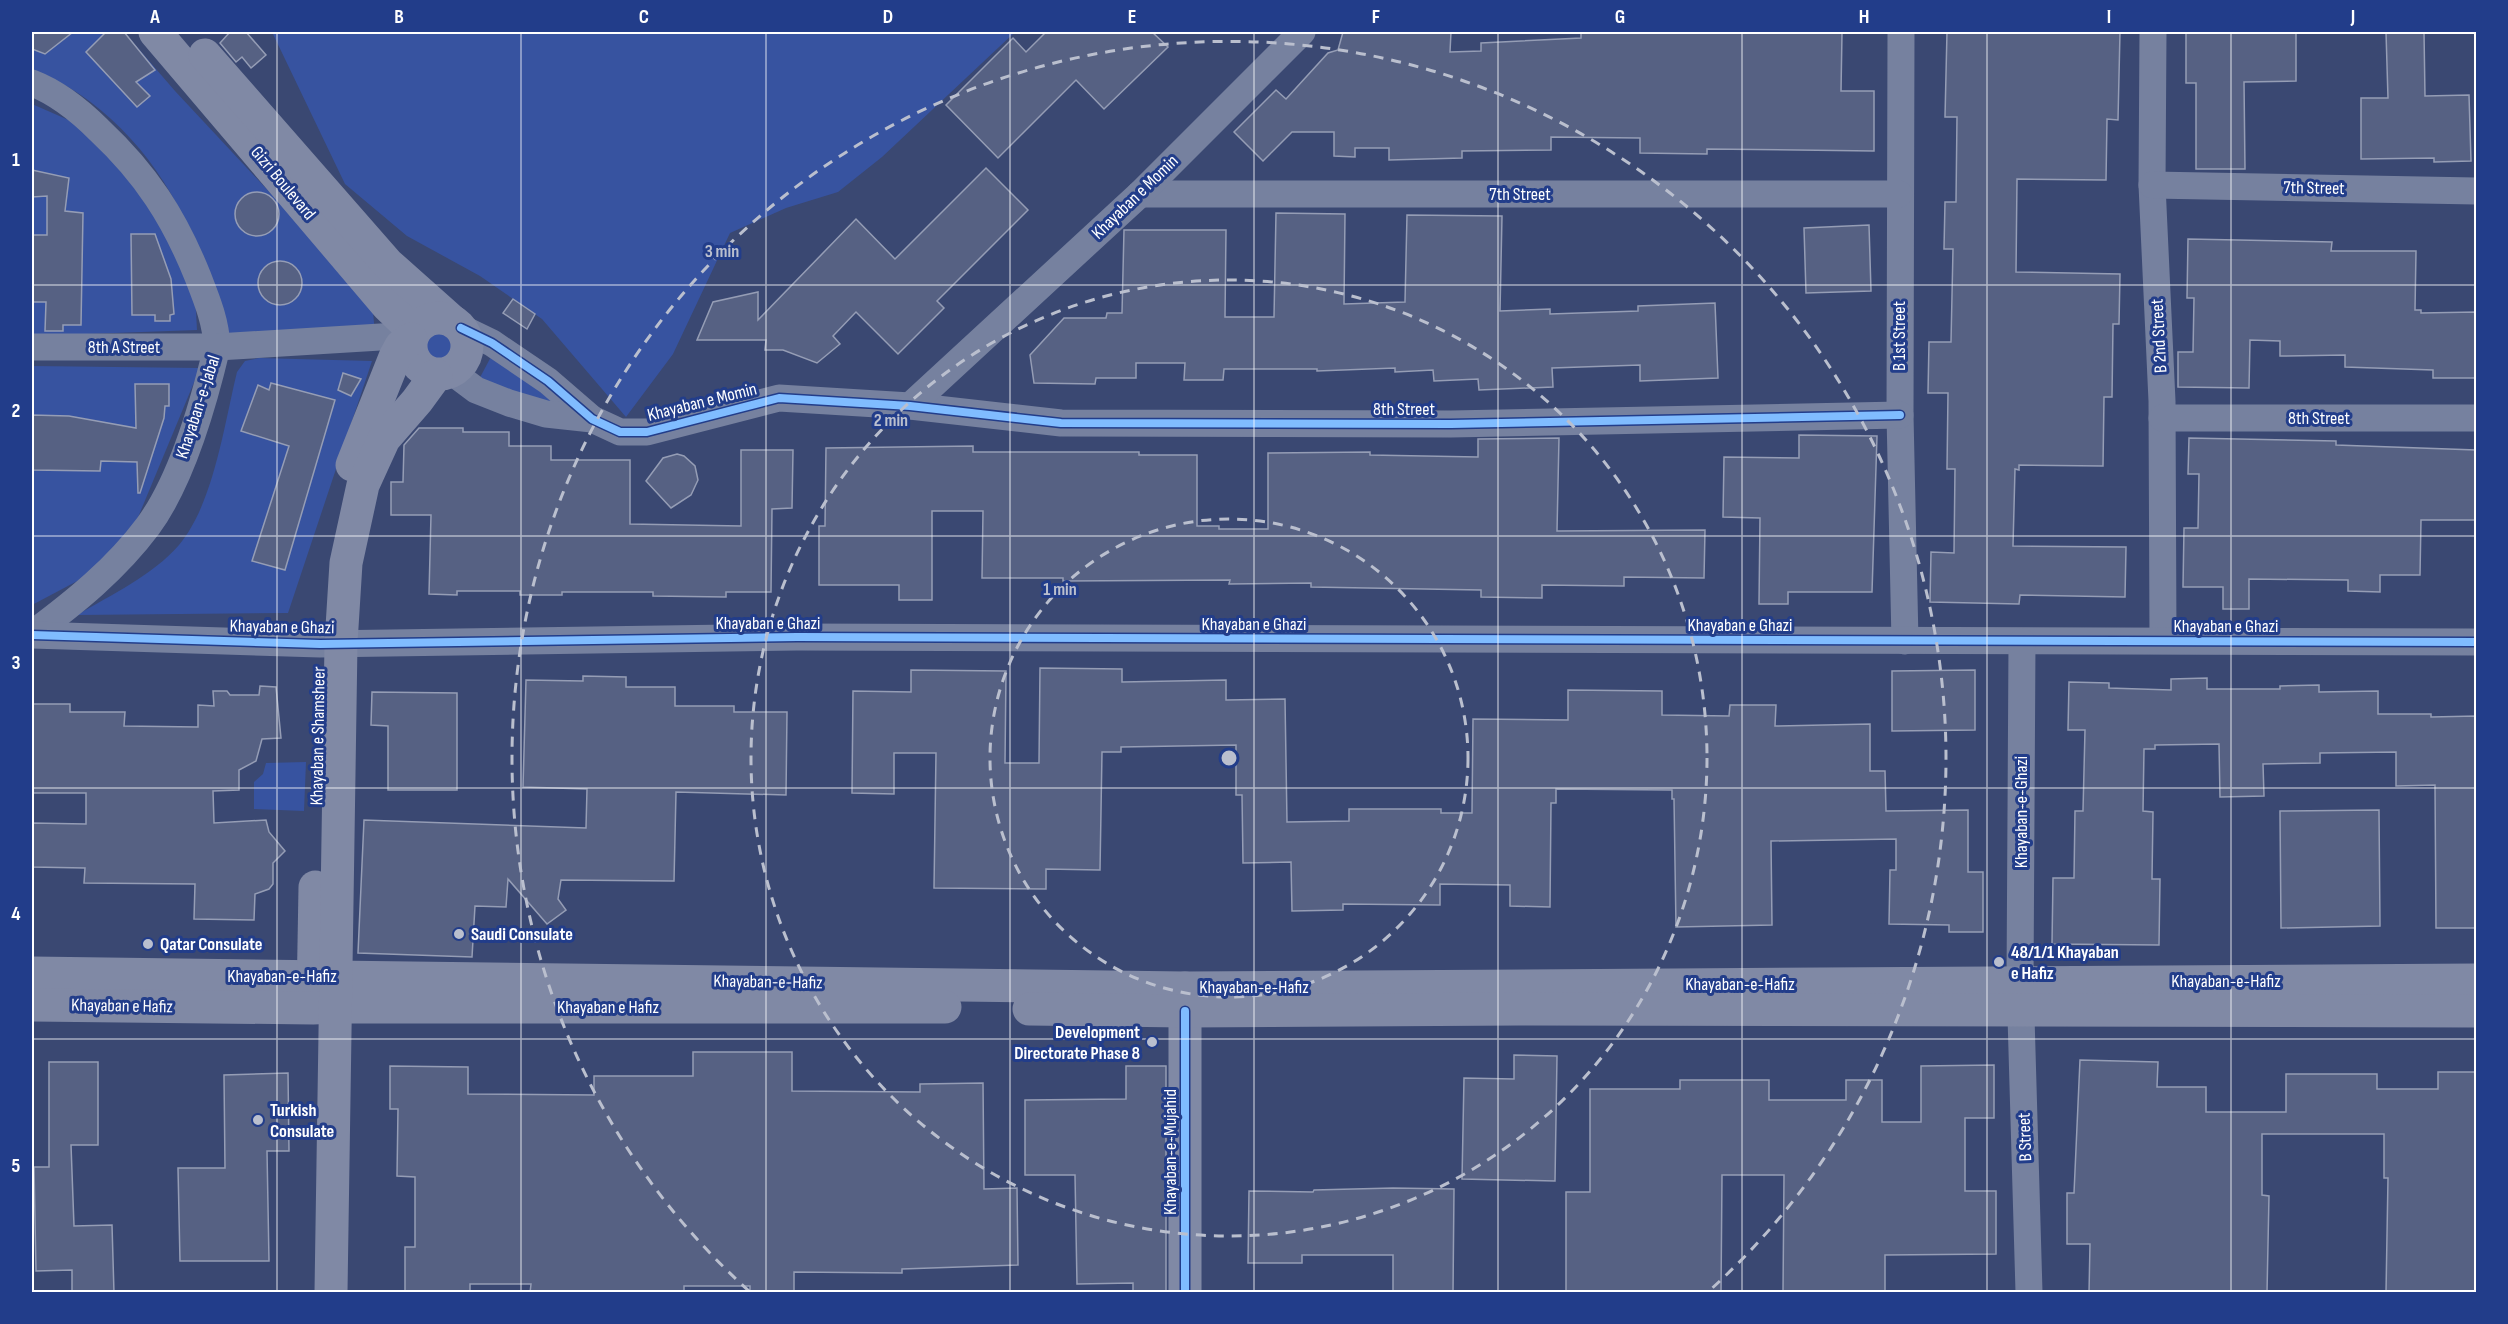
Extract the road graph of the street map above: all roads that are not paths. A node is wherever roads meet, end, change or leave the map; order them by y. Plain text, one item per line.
1 (155, 32) edge
2 (184, 32) edge
3 (1302, 32) edge
4 (1901, 32) edge
5 (2153, 32) edge
6 (32, 84) edge
7 (2152, 185) junction
8 (2476, 191) edge
9 (1140, 194) junction
10 (1899, 194) junction
11 (456, 324) junction
12 (413, 335) junction
13 (32, 347) edge
14 (217, 347) junction
15 (444, 374) junction
16 (910, 406) junction
17 (1900, 416) junction
18 (2162, 418) junction
19 (2476, 418) edge
20 (592, 419) junction
21 (32, 635) edge
22 (2163, 640) junction
23 (1905, 641) junction
24 (2022, 642) junction
25 (2476, 642) edge
26 (331, 644) junction
27 (32, 972) edge
28 (2476, 980) edge
29 (325, 992) junction
30 (2020, 996) junction
31 (1185, 1000) junction
32 (32, 1005) edge
33 (2476, 1011) edge
34 (331, 1293) edge
35 (1185, 1293) edge
36 (2029, 1293) edge

1 - 12 main road, Gizri Boulevard
2 - 11 main road, Gizri Boulevard
3 - 9 street, Khayaban e Momin
4 - 10 street, B 1st Street
5 - 7 street, B 2nd Street
6 - 14 street, Khayaban-e-Jabal
7 - 8 street, 7th Street
7 - 18 street, B 2nd Street
9 - 10 street, 7th Street
9 - 16 street, Khayaban e Momin
10 - 17 street, B 1st Street
11 - 12 main road
11 - 15 main road
11 - 20 street, Khayaban e Momin
12 - 14 street, 8th A Street
12 - 15 main road
12 - 26 main road, Khayaban e Shamsheer
13 - 14 street, 8th A Street
14 - 21 street, Khayaban-e-Jabal
15 - 20 street, Khayaban e Momin
15 - 26 main road, Khayaban e Shamsheer
16 - 17 street, 8th Street
16 - 20 street, Khayaban e Momin
17 - 23 street, B 1st Street
18 - 19 street, 8th Street
18 - 22 street, B 2nd Street
21 - 26 street, Khayaban e Ghazi
22 - 24 street, Khayaban e Ghazi
22 - 25 street, Khayaban e Ghazi
23 - 24 street, Khayaban e Ghazi
23 - 26 street, Khayaban e Ghazi
24 - 30 street, Khayaban-e-Ghazi
26 - 29 main road, Khayaban e Shamsheer
27 - 29 main road, Khayaban-e-Hafiz
28 - 30 main road, Khayaban-e-Hafiz
29 - 31 main road, Khayaban e Hafiz
29 - 32 main road, Khayaban e Hafiz
29 - 34 main road, Khayaban e Shamsheer
30 - 31 main road, Khayaban-e-Hafiz
30 - 33 main road, Khayaban-e-Hafiz
30 - 36 street, B Street
31 - 35 main road, Khayaban-e-Mujahid

